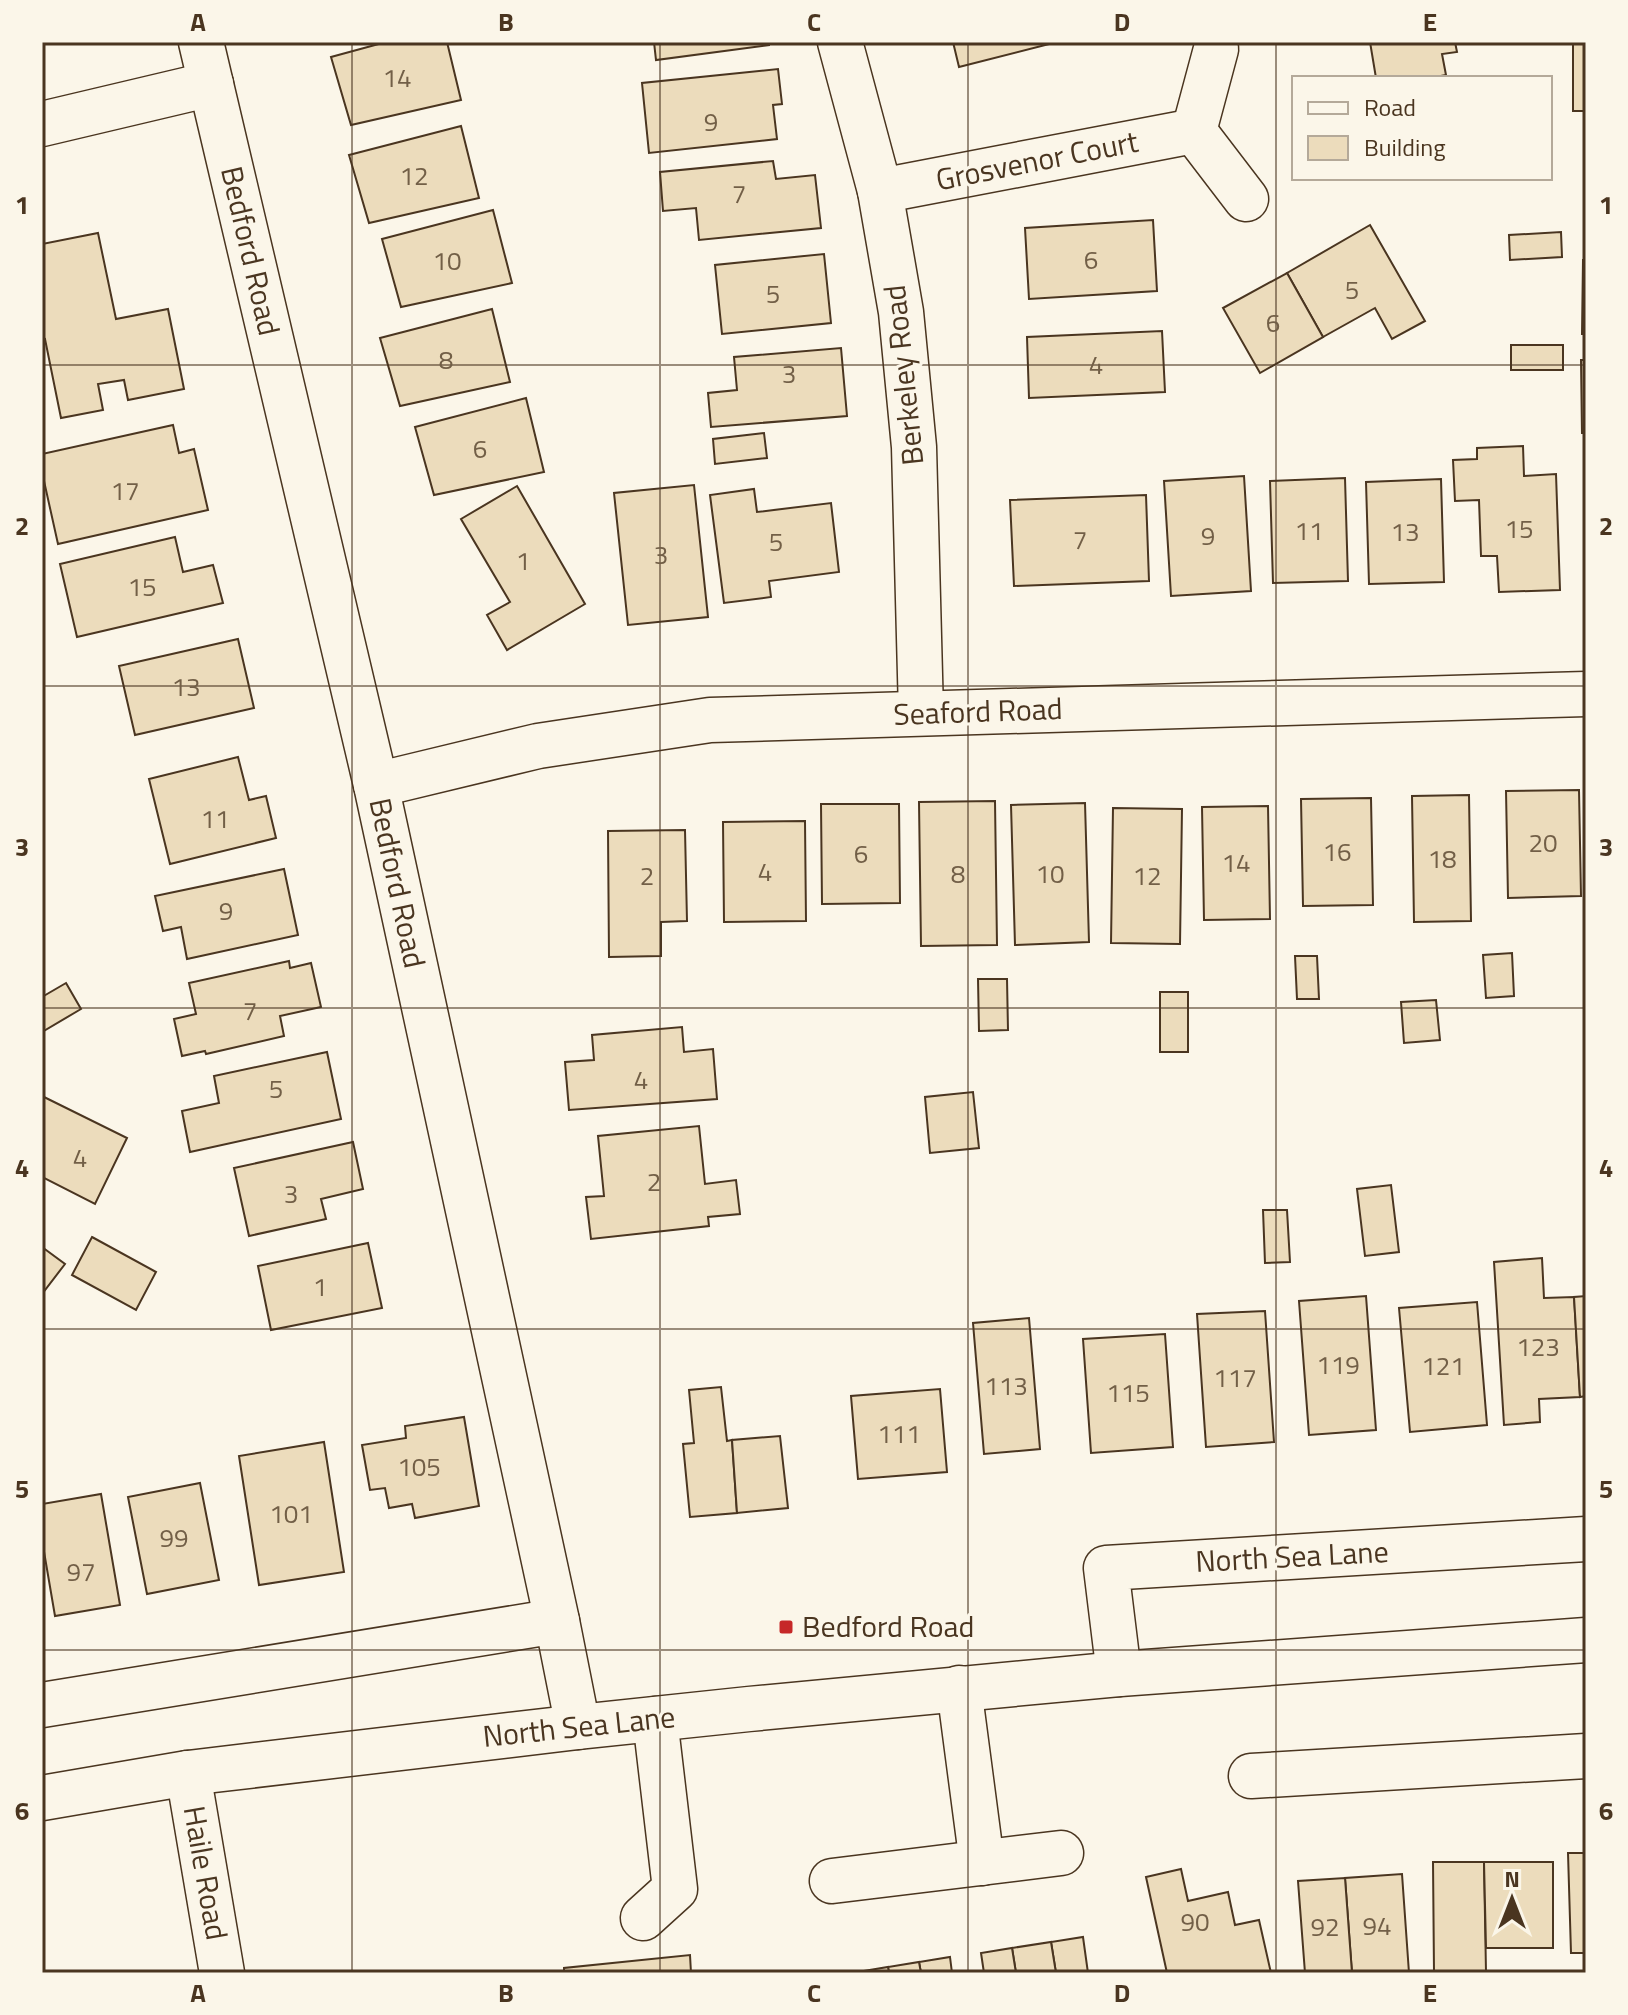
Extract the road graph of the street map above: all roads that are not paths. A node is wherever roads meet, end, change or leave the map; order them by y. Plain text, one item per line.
1 (201, 42) edge
2 (840, 42) edge
3 (1216, 49) dead end
4 (211, 84) junction
5 (42, 124) edge
6 (1194, 131) junction
7 (880, 191) junction
8 (1246, 199) dead end
9 (1586, 694) edge
10 (921, 713) junction
11 (376, 785) junction
12 (1586, 1539) edge
13 (557, 1621) junction
14 (1586, 1640) edge
15 (1119, 1674) junction
16 (959, 1688) junction
17 (42, 1705) edge
18 (655, 1719) junction
19 (578, 1727) junction
20 (1586, 1756) edge
21 (188, 1773) junction
22 (1251, 1776) dead end
23 (42, 1798) edge
24 (1061, 1853) dead end
25 (982, 1863) junction
26 (832, 1881) dead end
27 (643, 1918) dead end
28 (222, 1973) edge

1 - 4 street, Bedford Road
2 - 7 street, Berkeley Road
3 - 6 street
4 - 5 street
4 - 11 street, Bedford Road
6 - 7 street, Grosvenor Court
6 - 8 street
7 - 10 street, Berkeley Road
9 - 10 street, Seaford Road
10 - 11 street, Seaford Road
11 - 13 street, Bedford Road
12 - 15 street, North Sea Lane
13 - 17 street
13 - 19 street, Bedford Road
14 - 15 street, North Sea Lane
15 - 16 street, North Sea Lane
16 - 18 street, North Sea Lane
16 - 25 street
18 - 19 street, North Sea Lane
18 - 27 street
19 - 21 street, North Sea Lane
20 - 22 street
21 - 23 street, North Sea Lane
21 - 28 street, Haile Road
24 - 25 street
25 - 26 street

